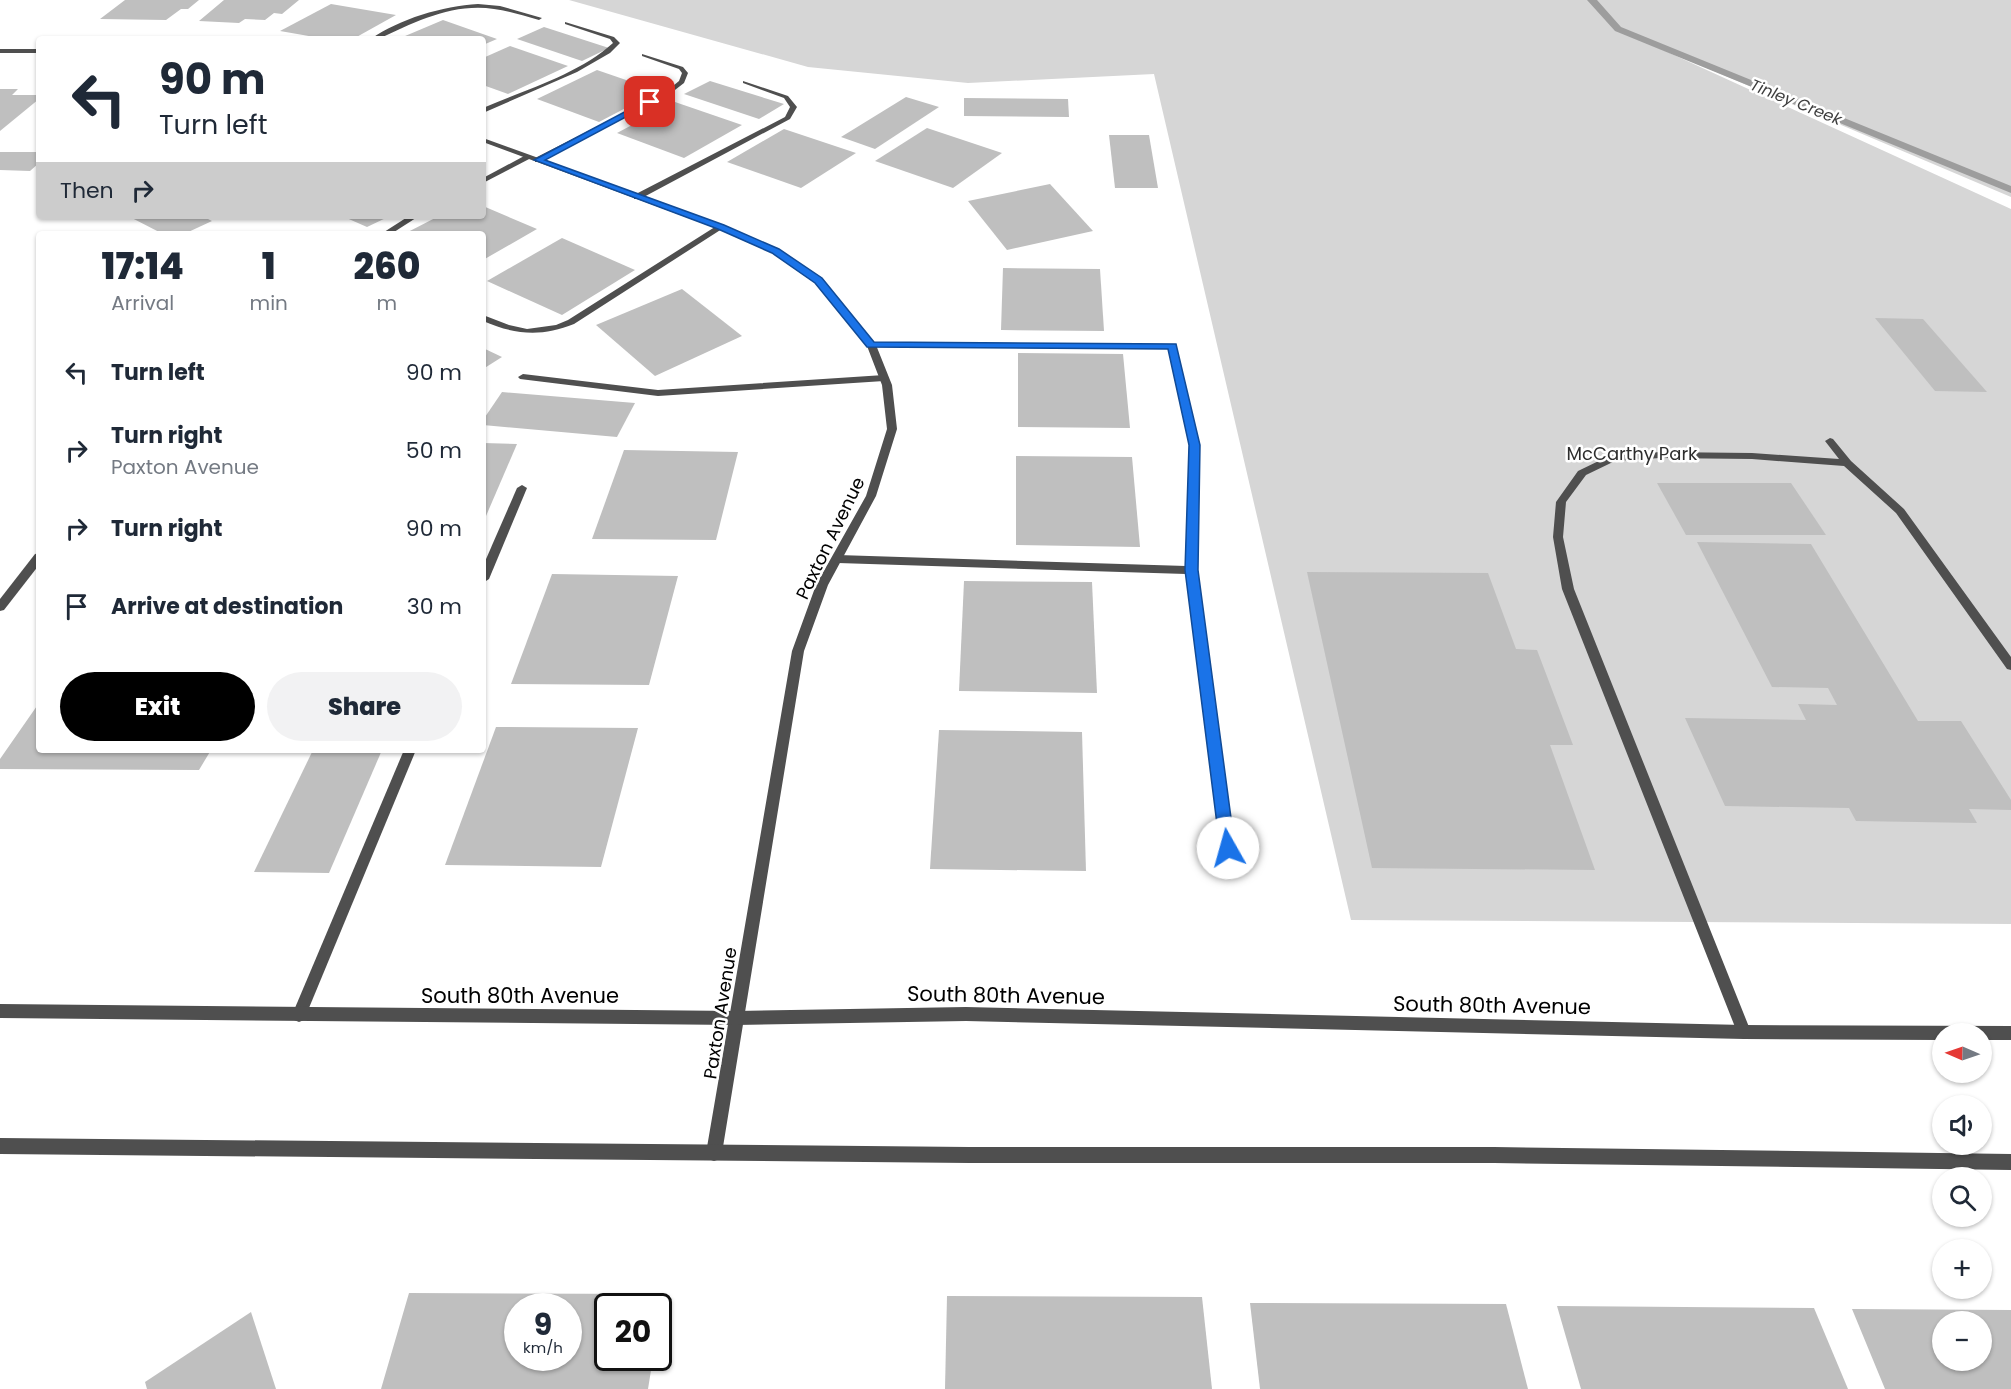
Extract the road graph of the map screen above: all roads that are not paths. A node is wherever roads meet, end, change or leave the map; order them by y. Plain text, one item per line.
1 (539, 18) dead end
2 (567, 23) dead end
3 (380, 36) edge
4 (0, 51) edge
5 (36, 51) edge
6 (644, 55) dead end
7 (745, 82) dead end
8 (486, 110) edge
9 (486, 141) edge
10 (533, 158) junction
11 (486, 180) edge
12 (637, 196) junction
13 (410, 219) edge
14 (721, 227) junction
15 (389, 231) edge
16 (486, 319) edge
17 (871, 345) junction
18 (523, 377) dead end
19 (884, 378) junction
20 (1830, 441) dead end
21 (1847, 463) junction
22 (522, 488) dead end
23 (838, 559) junction
24 (36, 561) edge
25 (1191, 570) junction
26 (486, 572) edge
27 (0, 607) edge
28 (2011, 666) edge
29 (409, 753) edge
30 (1228, 848) dead end
31 (0, 1011) edge
32 (299, 1015) junction
33 (736, 1018) junction
34 (1744, 1032) junction
35 (2011, 1033) edge
36 (0, 1146) edge
37 (714, 1153) junction
38 (2011, 1162) edge

1 - 3 street
2 - 8 street
4 - 5 street
6 - 10 street
7 - 12 street
9 - 10 street, Paxton Avenue
10 - 11 street
10 - 12 street, Paxton Avenue
12 - 14 street, Paxton Avenue
13 - 15 street
14 - 16 street
14 - 17 street, Paxton Avenue
17 - 19 street, Paxton Avenue
17 - 25 street
18 - 19 street
19 - 23 street, Paxton Avenue
20 - 21 street
21 - 28 street
21 - 34 street
22 - 26 street
23 - 25 street
23 - 33 street, Paxton Avenue
24 - 27 street
25 - 30 street
29 - 32 street
31 - 32 street, South 80th Avenue
32 - 33 street, South 80th Avenue
33 - 34 street, South 80th Avenue
33 - 37 street, Paxton Avenue
34 - 35 street, South 80th Avenue
36 - 37 street
37 - 38 street

